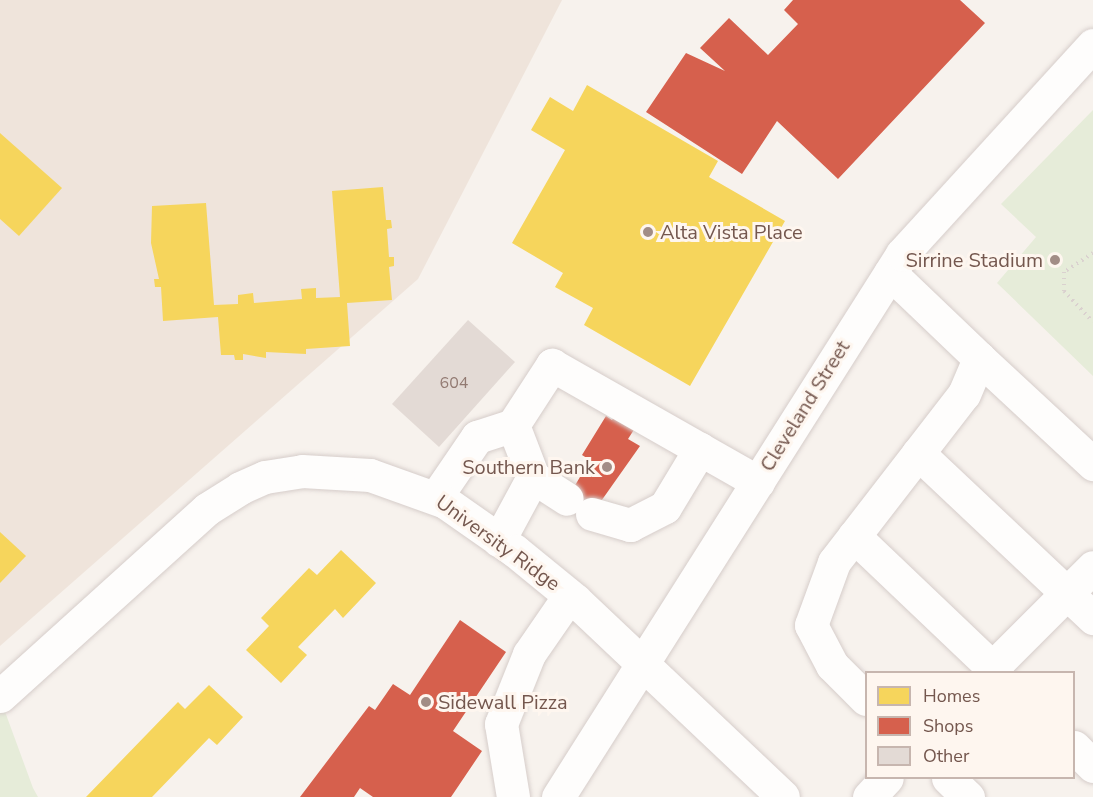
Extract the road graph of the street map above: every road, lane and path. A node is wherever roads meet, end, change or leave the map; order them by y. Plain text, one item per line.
1 (1093, 45) edge
2 (1093, 253) edge
3 (890, 273) junction
4 (1093, 322) edge
5 (979, 358) junction
6 (513, 425) junction
7 (700, 449) junction
8 (918, 453) junction
9 (1093, 464) edge
10 (533, 477) junction
11 (758, 482) junction
12 (436, 497) junction
13 (854, 536) junction
14 (499, 540) junction
15 (1093, 567) edge
16 (1067, 594) junction
17 (569, 596) junction
18 (1093, 618) edge
19 (641, 665) junction
20 (992, 671) edge
21 (0, 696) edge
22 (865, 697) edge
23 (1075, 748) edge
24 (1093, 766) edge
25 (885, 779) edge
26 (950, 779) edge
27 (513, 797) edge
28 (558, 797) edge
29 (783, 797) edge
30 (869, 797) edge
31 (968, 797) edge

1 - 3 street, Cleveland Street
2 - 4 path
3 - 5 street
3 - 11 street, Cleveland Street
5 - 8 street
5 - 9 street
6 - 7 street
6 - 10 street
6 - 12 street
7 - 10 street
7 - 11 street
8 - 13 street
8 - 16 street
10 - 14 street
11 - 19 street, Cleveland Street
12 - 14 street, University Ridge
12 - 21 street, University Ridge
13 - 20 street
13 - 22 street
14 - 17 street, University Ridge
15 - 16 street
16 - 18 street
16 - 20 street
17 - 19 street, University Ridge
17 - 27 street
19 - 28 street, Cleveland Street
19 - 29 street, University Ridge
23 - 24 street
25 - 30 street
26 - 31 street

